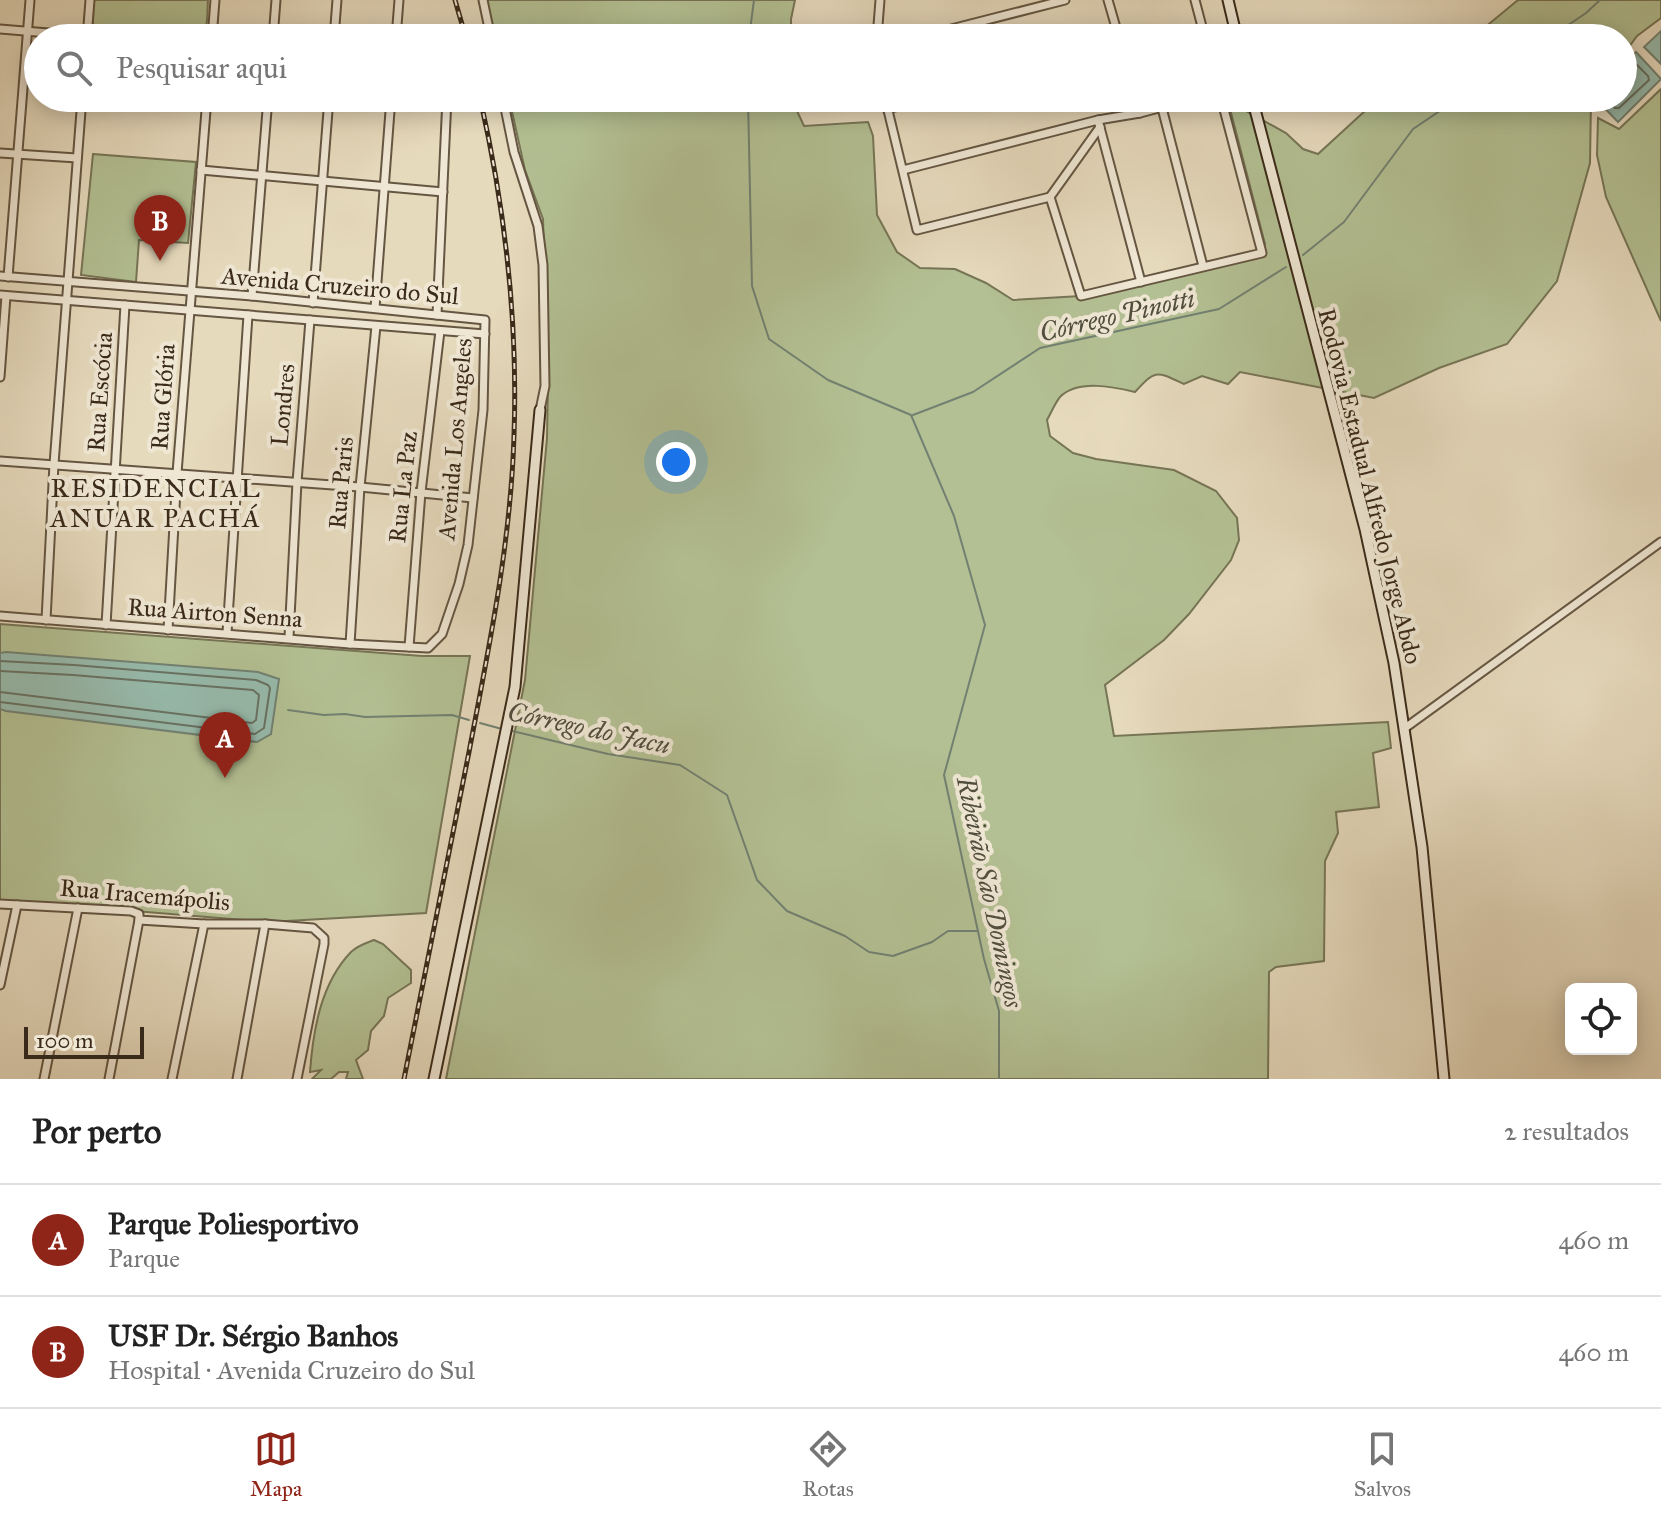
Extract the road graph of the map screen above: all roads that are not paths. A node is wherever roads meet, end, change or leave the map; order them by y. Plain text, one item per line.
1 (30, 0) edge
2 (90, 0) edge
3 (215, 0) edge
4 (276, 0) edge
5 (337, 0) edge
6 (399, 0) edge
7 (483, 0) edge
8 (880, 0) edge
9 (1065, 0) edge
10 (1108, 0) edge
11 (1195, 0) edge
12 (1232, 2) edge
13 (28, 24) edge
14 (88, 24) edge
15 (213, 24) edge
16 (274, 24) edge
17 (335, 24) edge
18 (397, 24) edge
19 (488, 24) edge
20 (878, 24) edge
21 (971, 24) edge
22 (1115, 24) edge
23 (1201, 24) edge
24 (1235, 24) edge
25 (0, 29) edge
26 (24, 31) edge
27 (24, 68) edge
28 (81, 112) edge
29 (206, 112) edge
30 (267, 112) edge
31 (328, 112) edge
32 (390, 112) edge
33 (446, 112) edge
34 (506, 112) edge
35 (888, 112) edge
36 (1144, 112) edge
37 (1163, 112) edge
38 (1225, 112) edge
39 (1256, 112) edge
40 (1140, 113) joint
41 (1099, 123) junction
42 (0, 153) edge
43 (17, 154) junction
44 (77, 158) junction
45 (201, 170) junction
46 (903, 170) junction
47 (262, 176) junction
48 (322, 181) junction
49 (384, 187) junction
50 (443, 192) junction
51 (1050, 197) junction
52 (1203, 266) junction
53 (4, 276) edge
54 (68, 281) junction
55 (1141, 282) junction
56 (191, 293) junction
57 (3, 295) edge
58 (252, 296) junction
59 (66, 300) junction
60 (313, 303) junction
61 (125, 305) junction
62 (375, 308) junction
63 (189, 310) junction
64 (248, 315) junction
65 (437, 315) junction
66 (310, 320) junction
67 (485, 320) joint
68 (376, 326) junction
69 (440, 331) junction
70 (485, 334) junction
71 (0, 377) edge
72 (540, 410) joint
73 (0, 461) edge
74 (54, 464) junction
75 (115, 469) junction
76 (177, 473) junction
77 (236, 479) junction
78 (297, 482) junction
79 (360, 487) junction
80 (421, 492) junction
81 (473, 498) junction
82 (1661, 542) edge
83 (0, 616) edge
84 (46, 620) junction
85 (106, 625) junction
86 (168, 630) junction
87 (227, 633) junction
88 (289, 637) junction
89 (350, 644) junction
90 (409, 647) junction
91 (428, 648) joint
92 (1405, 728) junction
93 (0, 904) edge
94 (17, 905) junction
95 (78, 908) junction
96 (139, 920) junction
97 (204, 924) junction
98 (265, 924) junction
99 (0, 985) edge
100 (44, 1079) edge
101 (109, 1079) edge
102 (172, 1079) edge
103 (237, 1079) edge
104 (297, 1079) edge
105 (434, 1079) edge
106 (1444, 1079) edge

1 - 13 street
2 - 14 street
3 - 15 street
4 - 16 street
5 - 17 street
6 - 18 street
7 - 19 street
8 - 20 street
9 - 21 street
10 - 22 street
11 - 23 street
12 - 24 main road
25 - 26 street
27 - 43 street
28 - 44 street
29 - 45 street, Rua Glória
30 - 47 street
31 - 48 street
32 - 49 street
33 - 50 street
34 - 72 street
35 - 46 street
36 - 40 street
37 - 52 street
38 - 52 street
39 - 92 main road, Rodovia Estadual Alfredo Jorge Abdo
40 - 41 street
41 - 46 street
41 - 51 street
41 - 55 street
42 - 43 street
43 - 44 street
43 - 53 street
44 - 54 street
45 - 47 street
45 - 56 street, Rua Glória
46 - 51 street
47 - 48 street
47 - 58 street
48 - 49 street
48 - 60 street
49 - 50 street
49 - 62 street
50 - 65 street
51 - 55 street
52 - 55 street
53 - 54 street, Avenida Cruzeiro do Sul
54 - 56 street, Avenida Cruzeiro do Sul
54 - 59 street
56 - 58 street, Avenida Cruzeiro do Sul
56 - 63 street, Rua Glória
57 - 59 street, Avenida Cruzeiro do Sul
57 - 71 street
58 - 60 street, Avenida Cruzeiro do Sul
59 - 61 street, Avenida Cruzeiro do Sul
59 - 74 street
60 - 62 street, Avenida Cruzeiro do Sul
61 - 63 street, Avenida Cruzeiro do Sul
61 - 75 street, Rua Escócia
62 - 65 street, Avenida Cruzeiro do Sul
63 - 64 street, Avenida Cruzeiro do Sul
63 - 76 street, Rua Glória
64 - 66 street, Avenida Cruzeiro do Sul
64 - 77 street
65 - 67 street, Avenida Cruzeiro do Sul
66 - 68 street, Avenida Cruzeiro do Sul
66 - 78 street, Londres
67 - 70 street, Avenida Los Angeles
68 - 69 street, Avenida Cruzeiro do Sul
68 - 79 street, Rua Paris
69 - 70 street, Avenida Cruzeiro do Sul
69 - 80 street, Rua La Paz
70 - 81 street, Avenida Los Angeles
72 - 105 main road
73 - 74 street
74 - 75 street
74 - 84 street
75 - 76 street
75 - 85 street, Rua Escócia
76 - 77 street
76 - 86 street, Rua Glória
77 - 78 street
77 - 87 street
78 - 79 street
78 - 88 street, Londres
79 - 80 street
79 - 89 street, Rua Paris
80 - 81 street
80 - 90 street, Rua La Paz
81 - 91 street, Avenida Los Angeles
82 - 92 street
83 - 84 street, Rua Airton Senna
84 - 85 street, Rua Airton Senna
85 - 86 street, Rua Airton Senna
86 - 87 street, Rua Airton Senna
87 - 88 street, Rua Airton Senna
88 - 89 street, Rua Airton Senna
89 - 90 street, Rua Airton Senna
90 - 91 street, Rua Airton Senna
92 - 106 main road, Rodovia Estadual Alfredo Jorge Abdo
93 - 94 street, Rua Iracemápolis
94 - 95 street, Rua Iracemápolis
94 - 99 street
95 - 96 street, Rua Iracemápolis
95 - 100 street
96 - 97 street, Rua Iracemápolis
96 - 101 street
97 - 98 street, Rua Iracemápolis
97 - 102 street
98 - 103 street
98 - 104 street, Rua Iracemápolis

